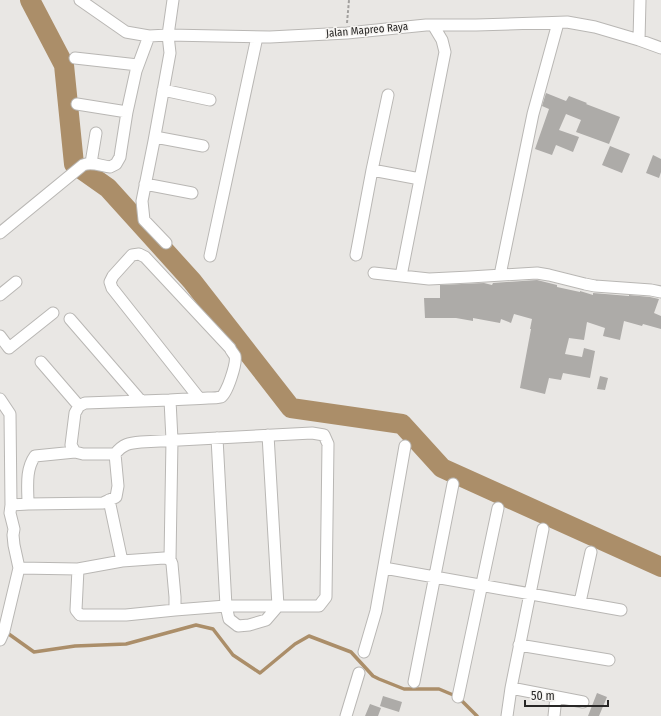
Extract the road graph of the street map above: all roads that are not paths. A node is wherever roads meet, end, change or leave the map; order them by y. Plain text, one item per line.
1 (80, 0) edge
2 (174, 0) edge
3 (640, 0) edge
4 (558, 22) junction
5 (433, 25) junction
6 (168, 35) junction
7 (149, 36) junction
8 (257, 37) junction
9 (639, 40) junction
10 (661, 48) edge
11 (75, 58) dead end
12 (138, 65) junction
13 (163, 90) junction
14 (388, 94) dead end
15 (210, 100) dead end
16 (77, 104) dead end
17 (127, 112) junction
18 (96, 133) dead end
19 (155, 137) junction
20 (203, 146) dead end
21 (91, 163) junction
22 (372, 170) junction
23 (420, 179) junction
24 (145, 184) junction
25 (192, 194) dead end
26 (0, 233) edge
27 (166, 243) dead end
28 (356, 255) dead end
29 (210, 256) dead end
30 (374, 273) dead end
31 (500, 275) junction
32 (401, 276) junction
33 (16, 282) dead end
34 (661, 292) edge
35 (0, 295) edge
36 (52, 313) dead end
37 (70, 319) dead end
38 (0, 336) edge
39 (41, 362) dead end
40 (199, 398) junction
41 (0, 399) edge
42 (170, 400) junction
43 (141, 401) junction
44 (79, 406) junction
45 (268, 435) junction
46 (217, 438) junction
47 (172, 440) junction
48 (405, 446) dead end
49 (75, 452) junction
50 (115, 454) junction
51 (453, 484) dead end
52 (109, 500) junction
53 (28, 504) junction
54 (11, 505) junction
55 (498, 508) dead end
56 (543, 529) dead end
57 (591, 552) dead end
58 (170, 559) junction
59 (122, 561) junction
60 (19, 568) junction
61 (384, 568) junction
62 (78, 569) junction
63 (435, 577) junction
64 (482, 585) junction
65 (530, 594) junction
66 (580, 602) junction
67 (226, 606) junction
68 (278, 606) junction
69 (175, 610) junction
70 (621, 610) dead end
71 (0, 640) edge
72 (519, 645) junction
73 (364, 652) dead end
74 (609, 660) dead end
75 (358, 673) dead end
76 (414, 682) dead end
77 (510, 688) junction
78 (458, 697) dead end
79 (556, 697) junction
80 (583, 702) dead end
81 (346, 716) edge
82 (507, 716) edge
83 (554, 716) edge

1 - 7 street, Jalan Mapreo Raya
2 - 6 street
3 - 9 street
4 - 5 street, Jalan Mapreo Raya
4 - 9 street, Jalan Mapreo Raya
4 - 31 street
5 - 8 street, Jalan Mapreo Raya
5 - 23 street
6 - 7 street, Jalan Mapreo Raya
6 - 8 street, Jalan Mapreo Raya
6 - 13 street
7 - 12 street
8 - 29 street
9 - 10 street, Jalan Mapreo Raya
11 - 12 street
12 - 17 street
13 - 15 street
13 - 19 street
14 - 22 street
16 - 17 street
17 - 21 street
18 - 21 street
19 - 20 street
19 - 24 street
21 - 26 street
22 - 23 street
22 - 28 street
23 - 32 street
24 - 25 street
24 - 27 street
30 - 32 street
31 - 32 street
31 - 34 street
33 - 35 street
36 - 38 street
37 - 43 street
39 - 44 street
40 - 40 street
40 - 42 street
41 - 54 street
42 - 43 street
42 - 47 street
43 - 44 street
44 - 49 street
45 - 46 street
45 - 68 street
45 - 68 street
46 - 47 street
46 - 67 street
47 - 50 street
47 - 58 street
48 - 61 street
49 - 50 street
49 - 53 street
50 - 52 street
51 - 63 street
52 - 53 street
52 - 59 street
53 - 54 street
54 - 60 street
55 - 64 street
56 - 65 street
57 - 66 street
58 - 59 street
58 - 69 street
59 - 62 street
60 - 62 street
60 - 71 street
61 - 63 street
61 - 73 street
62 - 69 street
63 - 64 street
63 - 76 street
64 - 65 street
64 - 78 street
65 - 66 street
65 - 72 street
66 - 70 street
67 - 68 street
67 - 68 street
67 - 69 street
72 - 74 street
72 - 77 street
75 - 81 street
77 - 79 street
77 - 82 street
79 - 80 street
79 - 83 street

